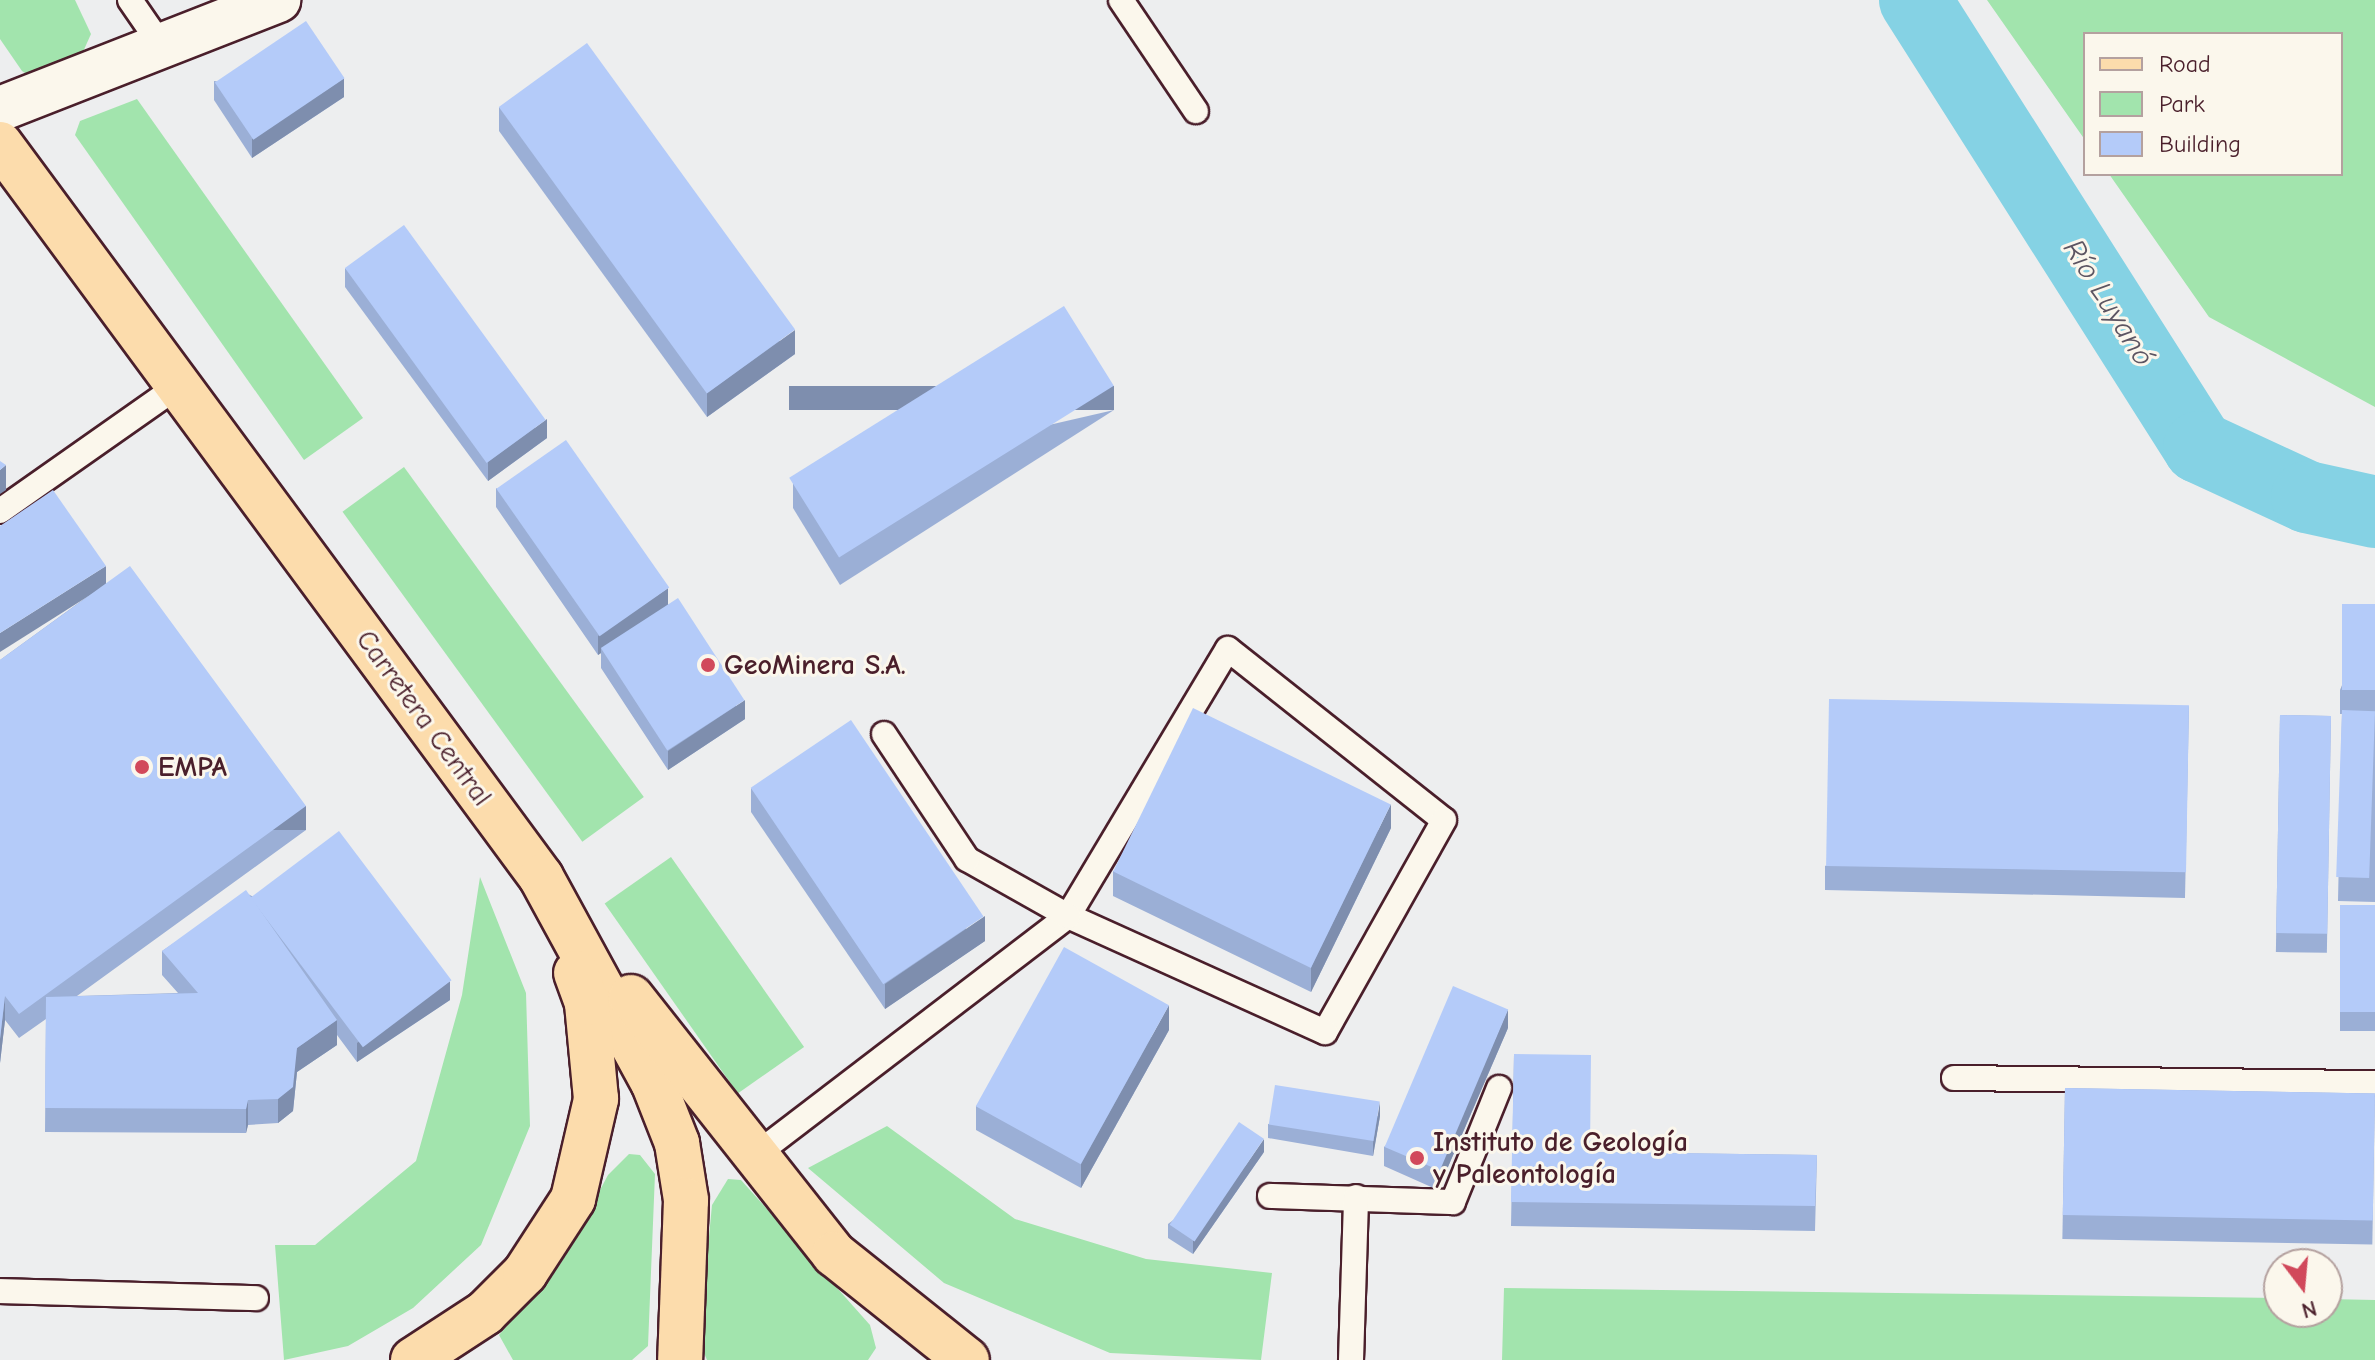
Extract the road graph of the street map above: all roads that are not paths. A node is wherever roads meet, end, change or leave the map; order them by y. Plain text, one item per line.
1 (130, 0) edge
2 (278, 0) edge
3 (1121, 0) edge
4 (159, 42) junction
5 (0, 109) edge
6 (1196, 111) dead end
7 (0, 144) edge
8 (179, 385) junction
9 (0, 511) edge
10 (884, 734) dead end
11 (541, 877) junction
12 (1068, 916) junction
13 (1954, 1078) dead end
14 (2375, 1083) edge
15 (1499, 1088) dead end
16 (753, 1157) junction
17 (1270, 1196) dead end
18 (1356, 1197) junction
19 (0, 1291) edge
20 (256, 1298) dead end
21 (413, 1360) edge
22 (680, 1360) edge
23 (967, 1360) edge
24 (1351, 1360) edge

1 - 4 lane
2 - 4 street
3 - 6 lane
4 - 5 street
7 - 8 main road, Carretera Central
8 - 9 lane
8 - 11 main road, Carretera Central
10 - 12 lane
11 - 16 main road
11 - 21 main road
11 - 22 main road, Carretera Central
12 - 12 lane
12 - 16 lane
13 - 14 lane
15 - 18 lane
16 - 23 main road
17 - 18 lane
18 - 24 lane
19 - 20 lane

